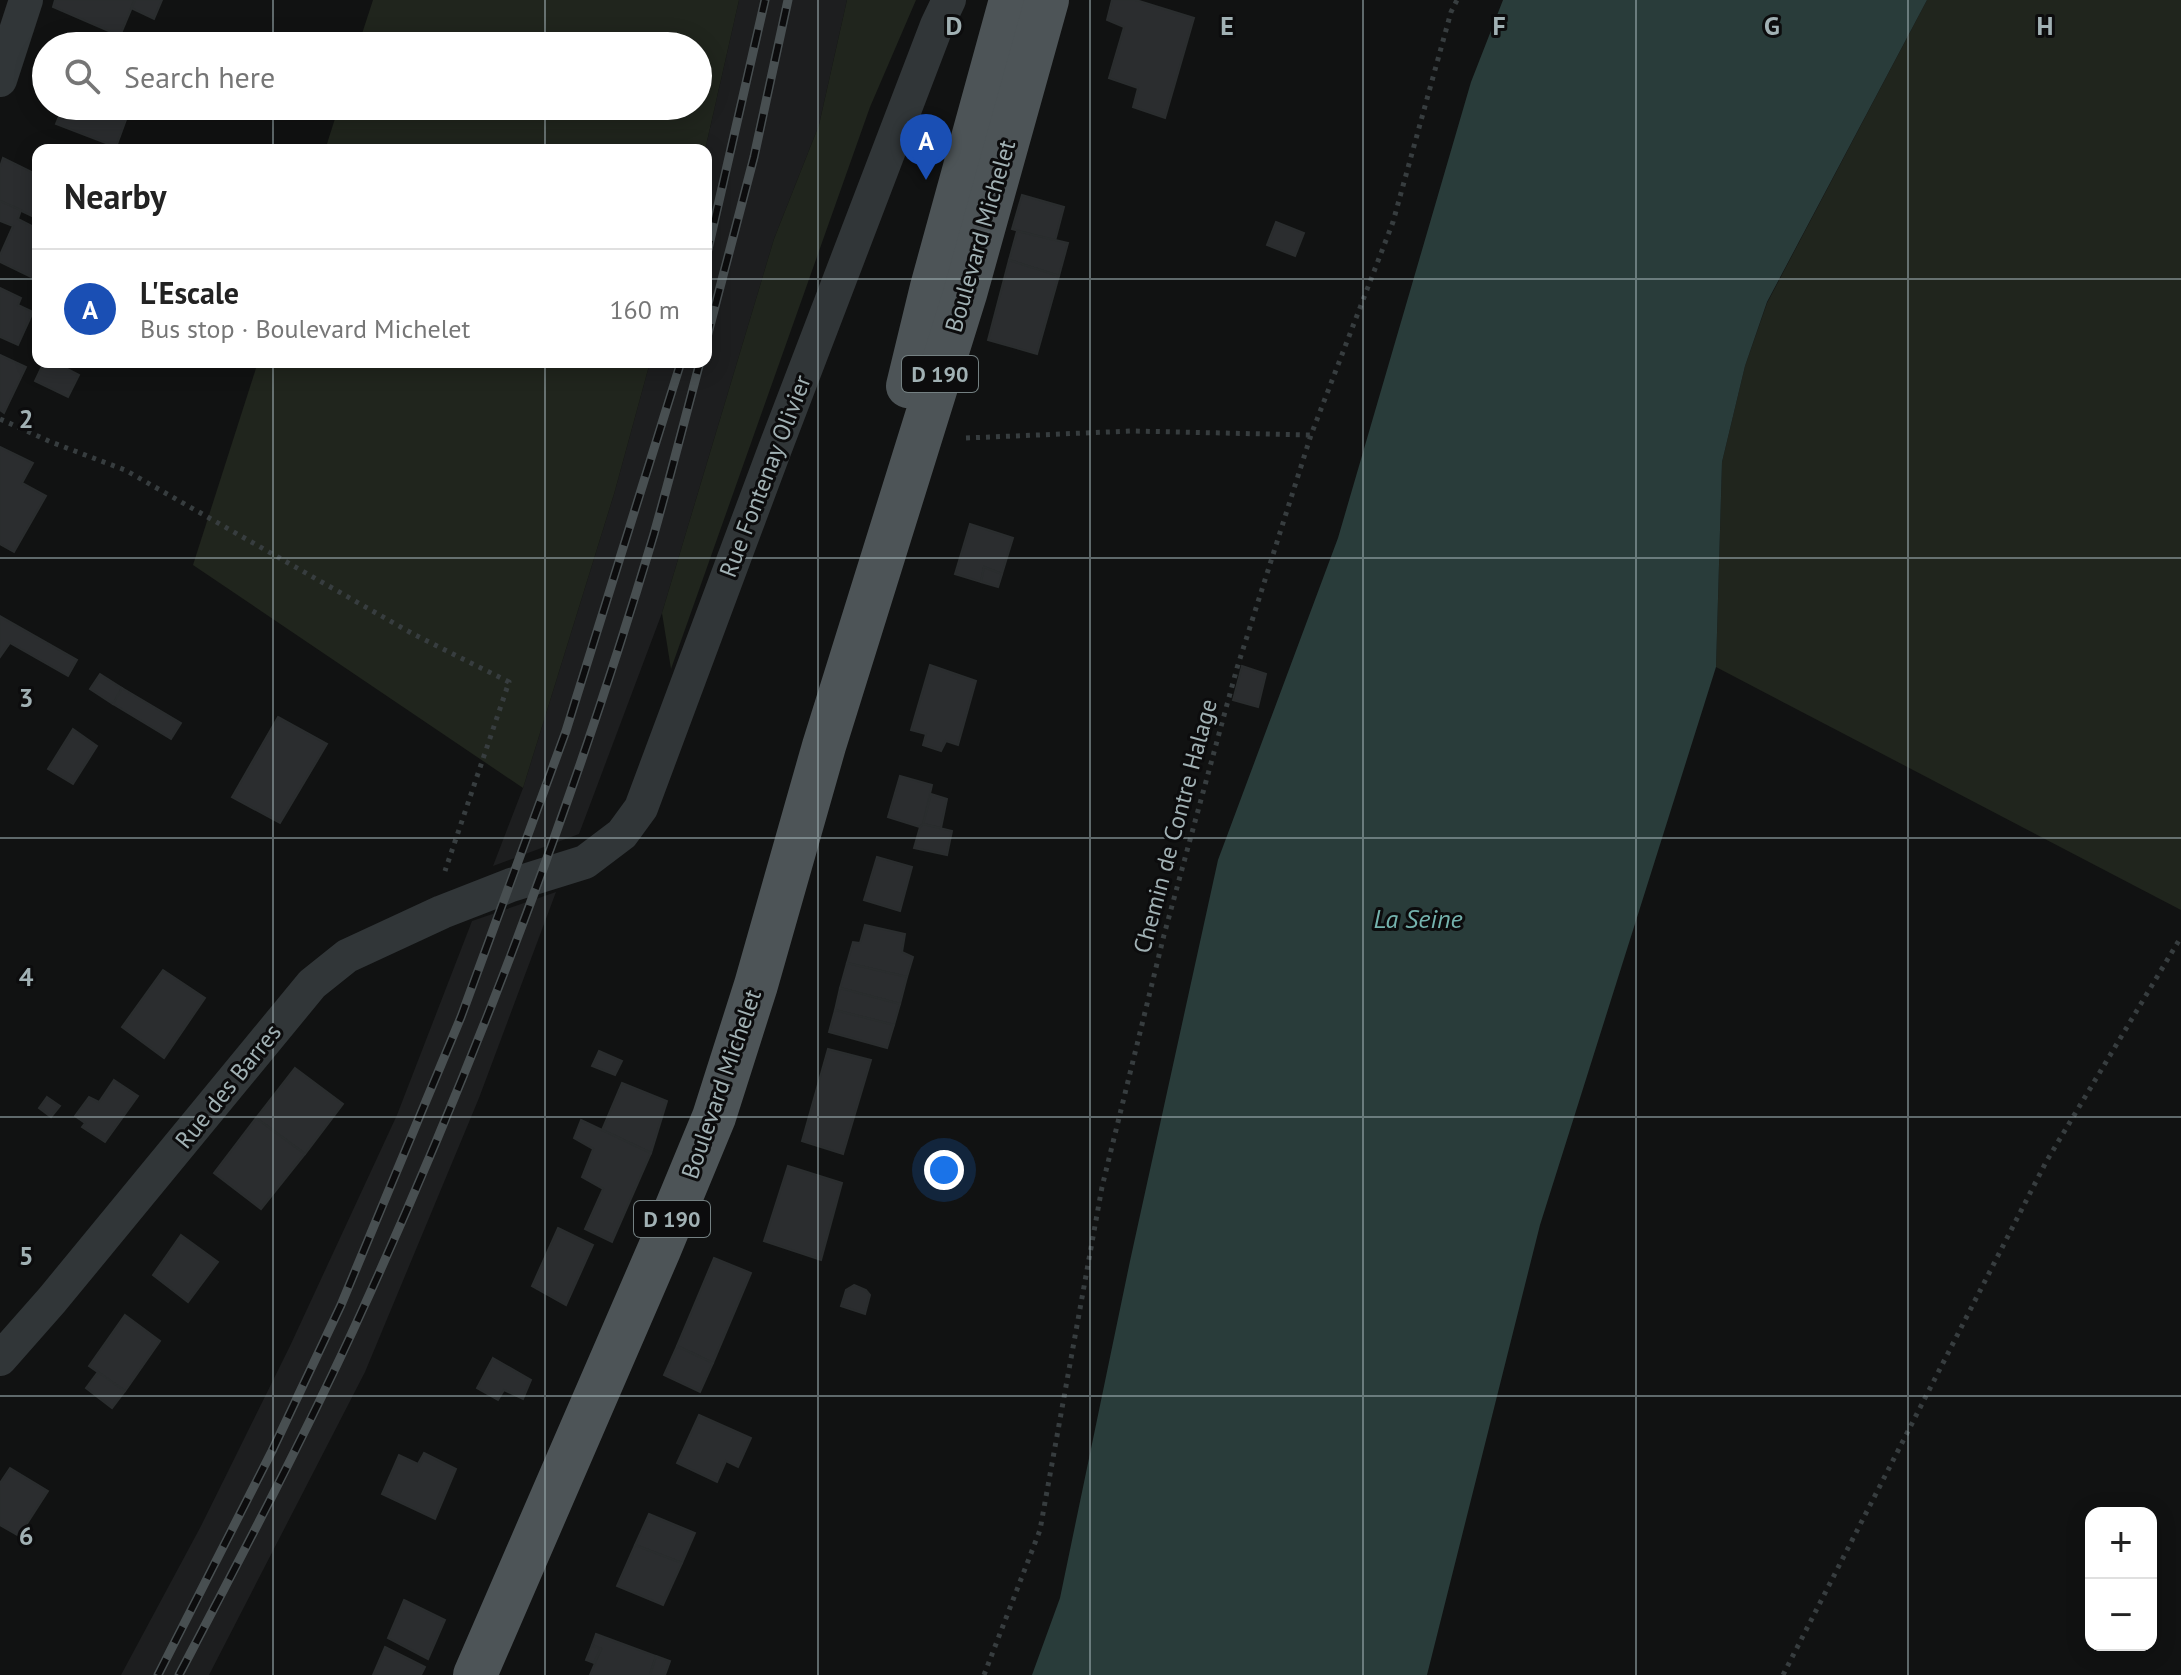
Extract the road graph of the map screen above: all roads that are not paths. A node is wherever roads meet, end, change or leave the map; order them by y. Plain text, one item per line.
1 (26, 0) edge
2 (949, 0) edge
3 (1011, 0) edge
4 (1047, 0) edge
5 (0, 80) edge
6 (824, 746) junction
7 (511, 885) joint
8 (0, 1359) edge
9 (475, 1675) edge

1 - 5 street
2 - 7 street, Rue Fontenay Olivier
3 - 6 main road, Boulevard Michelet / D 190
4 - 6 main road, Boulevard Michelet / D 190
6 - 9 main road, Boulevard Michelet / D 190
7 - 8 street, Rue des Barres

